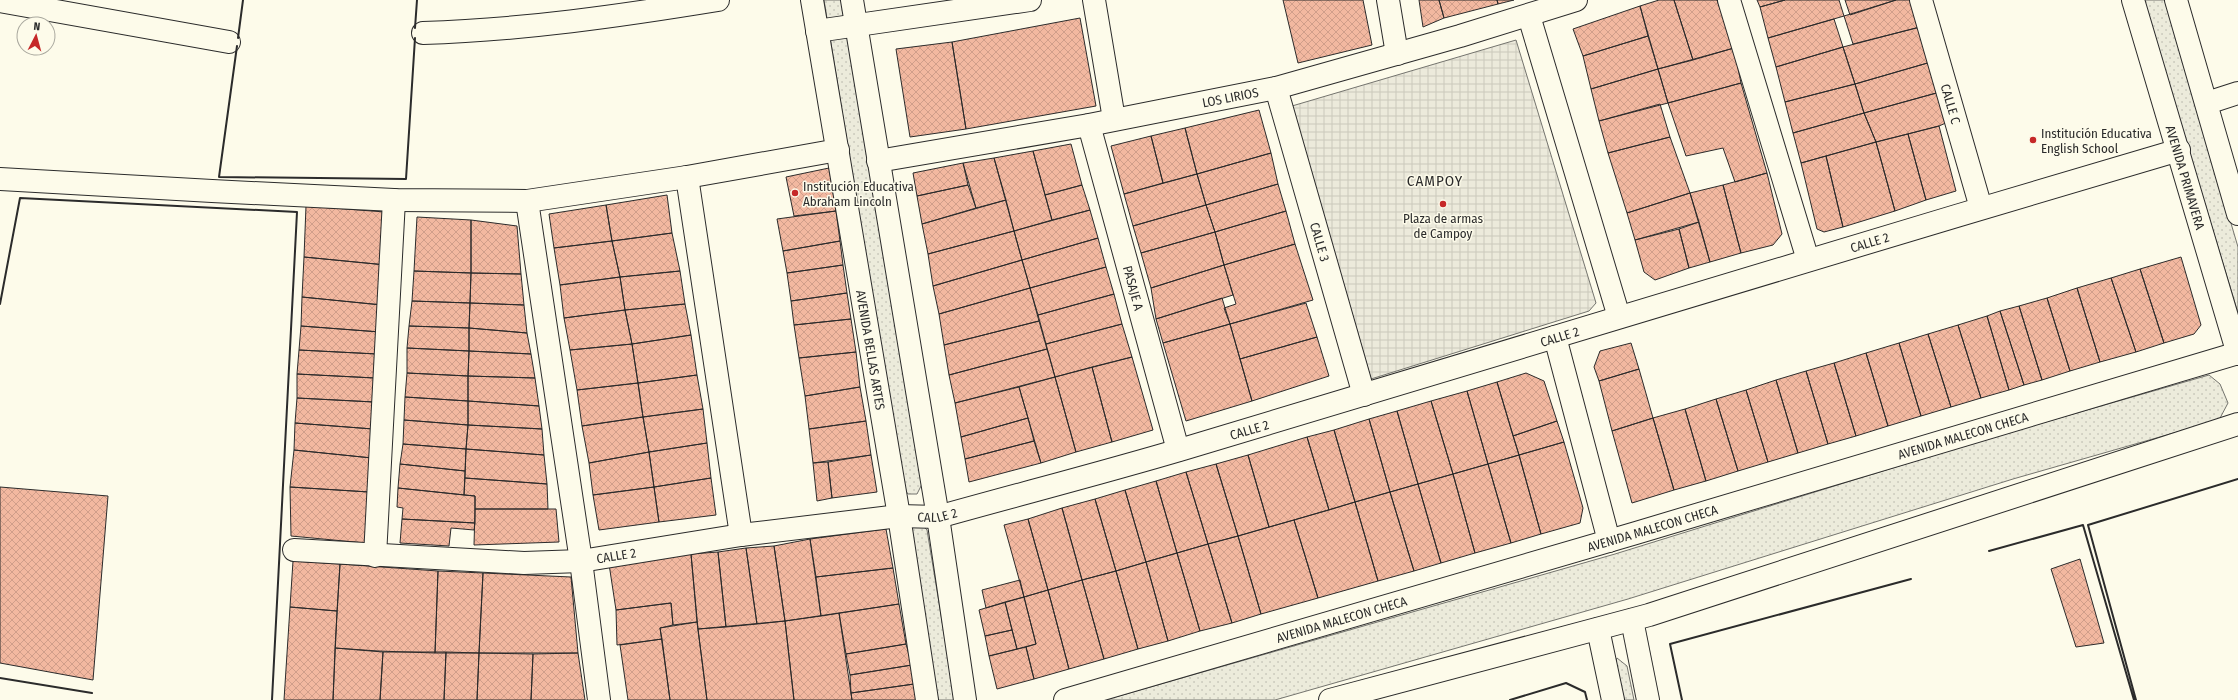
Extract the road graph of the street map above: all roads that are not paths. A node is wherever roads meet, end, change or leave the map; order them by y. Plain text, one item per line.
1 (718, 0) edge
2 (812, 0) edge
3 (852, 0) edge
4 (1030, 0) edge
5 (1094, 0) edge
6 (1388, 0) edge
7 (1576, 0) edge
8 (1730, 0) edge
9 (1921, 0) edge
10 (2133, 0) edge
11 (2176, 0) edge
12 (0, 1) edge
13 (1529, 16) junction
14 (856, 24) junction
15 (817, 31) junction
16 (423, 33) dead end
17 (229, 42) dead end
18 (1397, 54) junction
19 (1276, 88) junction
20 (2238, 92) edge
21 (2207, 103) junction
22 (1114, 119) junction
23 (1089, 124) junction
24 (838, 150) junction
25 (2179, 150) junction
26 (878, 162) junction
27 (687, 176) junction
28 (0, 179) edge
29 (394, 200) junction
30 (527, 200) junction
31 (1981, 208) junction
32 (2238, 214) edge
33 (1808, 260) junction
34 (1619, 318) junction
35 (1555, 337) junction
36 (2238, 353) edge
37 (1364, 396) junction
38 (2238, 424) edge
39 (1178, 450) junction
40 (899, 516) junction
41 (938, 517) junction
42 (741, 535) junction
43 (1609, 541) junction
44 (294, 550) dead end
45 (375, 556) junction
46 (581, 561) junction
47 (1632, 620) junction
48 (1598, 629) junction
49 (599, 700) edge
50 (927, 700) edge
51 (965, 700) edge
52 (1065, 700) edge
53 (1330, 700) edge
54 (1613, 700) edge
55 (1648, 700) edge

1 - 16 street
2 - 15 street, AVENIDA BELLAS ARTES
3 - 14 street
4 - 14 street
5 - 22 street
6 - 18 street
7 - 13 street, LOS LIRIOS
8 - 33 street
9 - 31 street, CALLE C
10 - 25 street, AVENIDA PRIMAVERA
11 - 21 street
12 - 17 street
13 - 18 street, LOS LIRIOS
13 - 34 street
14 - 15 street
14 - 26 street
15 - 24 street, AVENIDA BELLAS ARTES
18 - 19 street, LOS LIRIOS
19 - 22 street, LOS LIRIOS
19 - 37 street, CALLE 3
20 - 21 street
21 - 32 street
22 - 23 street, LOS LIRIOS
23 - 26 street, LOS LIRIOS
23 - 39 street, PASAJE A
24 - 27 street
24 - 40 street, AVENIDA BELLAS ARTES
25 - 31 street, CALLE 2
25 - 36 street, AVENIDA PRIMAVERA
26 - 41 street
27 - 30 street
27 - 42 street
28 - 29 street
29 - 30 street
29 - 45 street
30 - 46 street
31 - 33 street, CALLE 2
33 - 34 street, CALLE 2
34 - 35 street, CALLE 2
35 - 37 street, CALLE 2
35 - 43 street
36 - 43 street, AVENIDA MALECON CHECA
37 - 39 street, CALLE 2
38 - 47 street
39 - 41 street, CALLE 2
40 - 41 street, CALLE 2
40 - 42 street, CALLE 2
40 - 50 street, AVENIDA BELLAS ARTES
41 - 51 street
42 - 46 street, CALLE 2
43 - 52 street, AVENIDA MALECON CHECA
44 - 45 street, CALLE 2
45 - 46 street, CALLE 2
46 - 49 street
47 - 48 street
47 - 55 street
48 - 53 street
48 - 54 street

